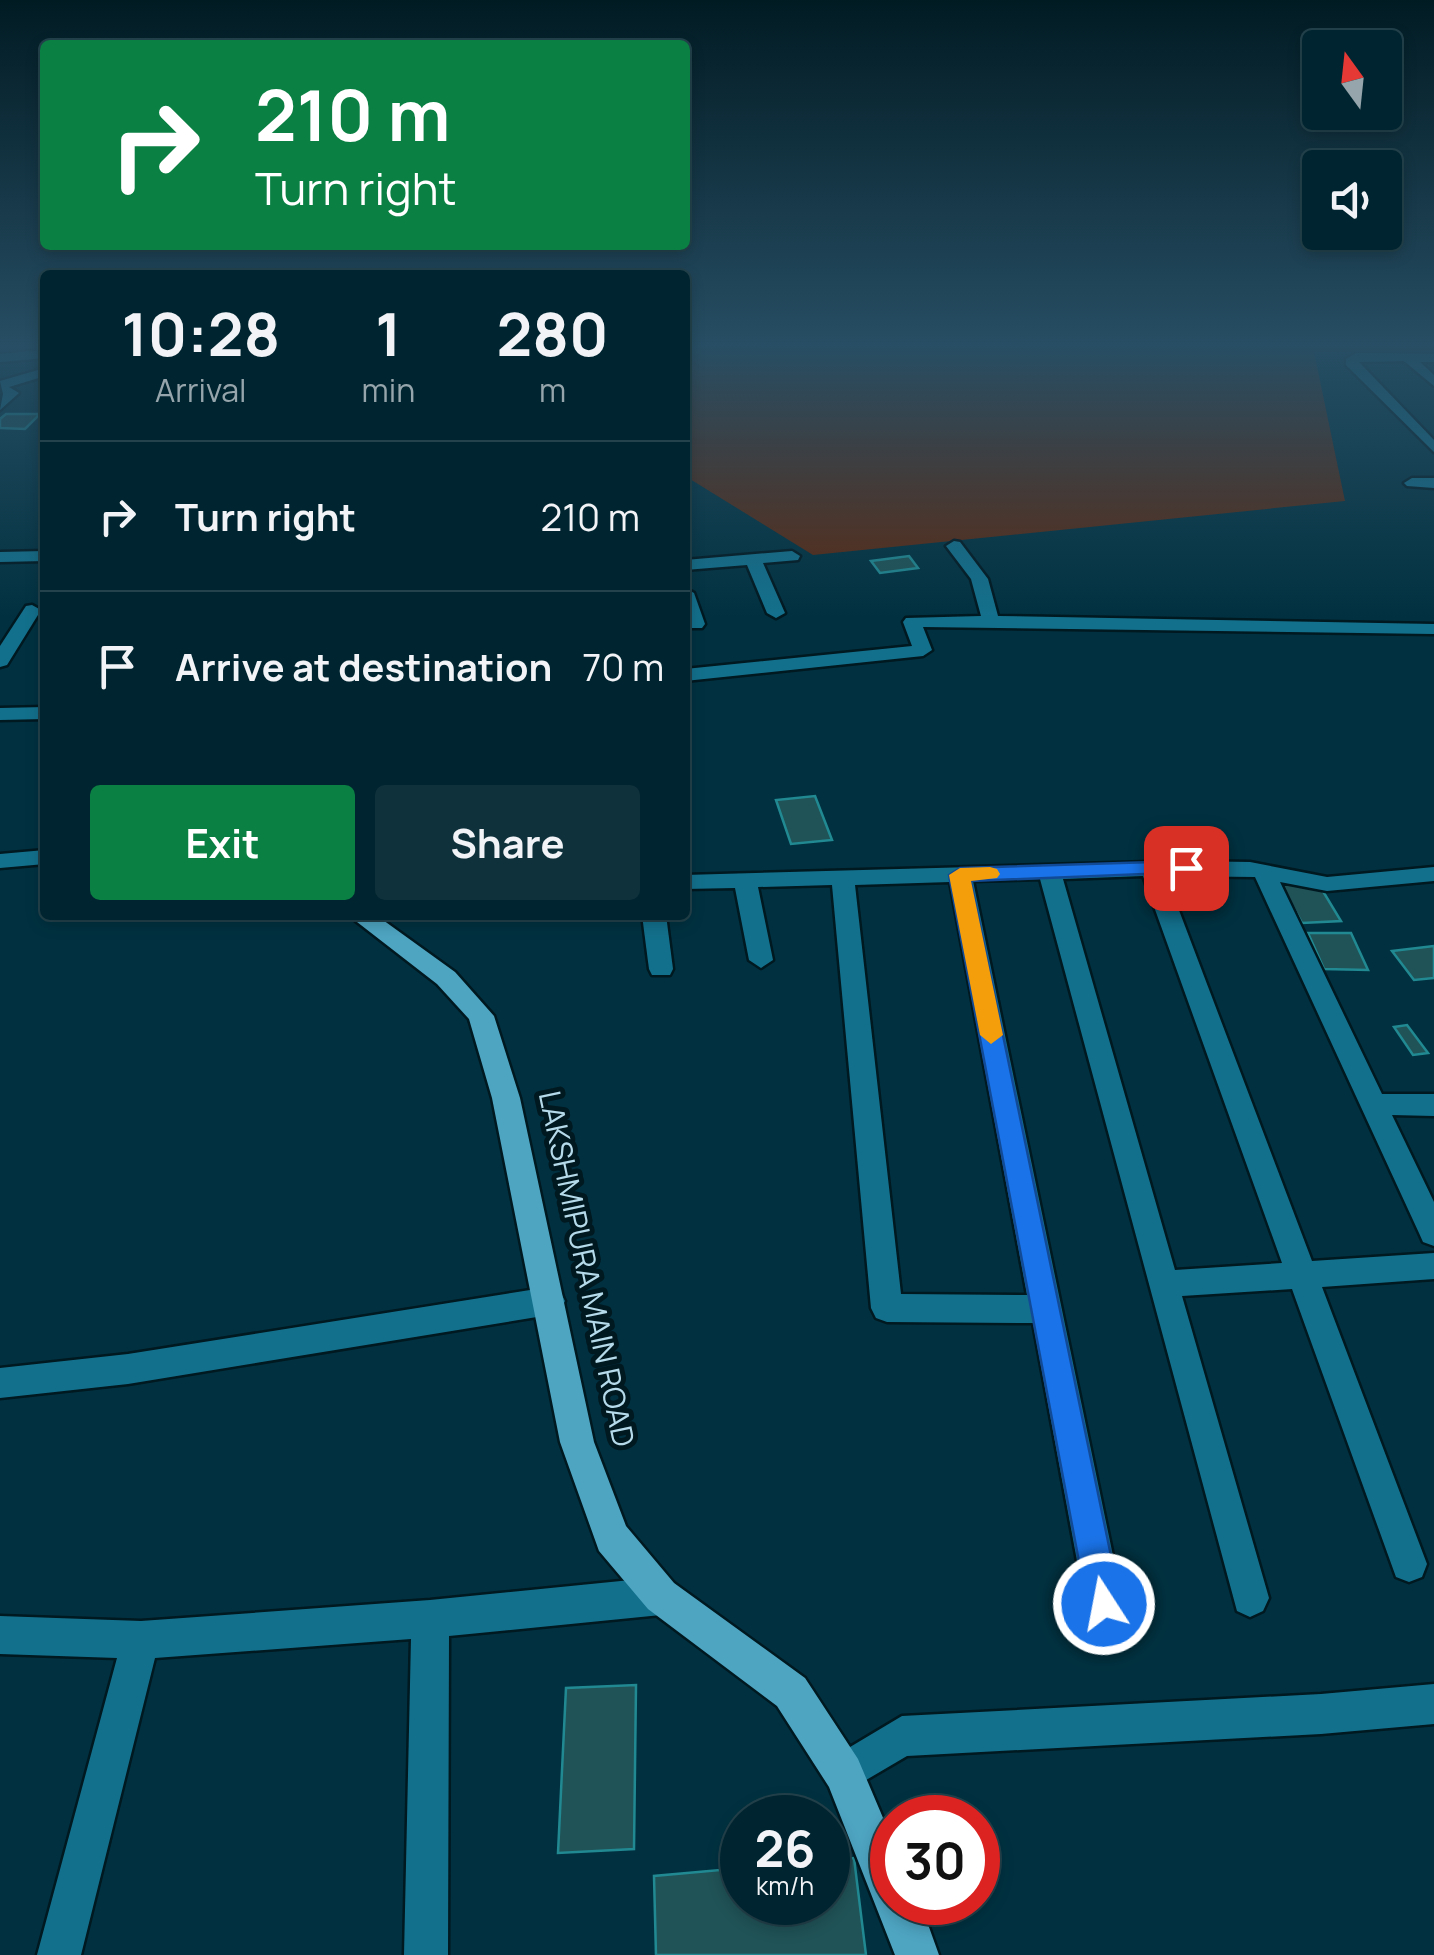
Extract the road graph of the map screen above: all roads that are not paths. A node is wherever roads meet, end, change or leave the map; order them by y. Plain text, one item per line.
1 (1412, 483) dead end
2 (1434, 483) edge
3 (954, 546) dead end
4 (40, 556) edge
5 (792, 556) dead end
6 (0, 557) edge
7 (752, 559) junction
8 (690, 565) edge
9 (690, 607) edge
10 (32, 610) dead end
11 (776, 613) dead end
12 (992, 621) junction
13 (696, 624) dead end
14 (1434, 628) edge
15 (0, 661) edge
16 (690, 674) edge
17 (40, 713) edge
18 (0, 714) edge
19 (40, 857) edge
20 (0, 861) edge
21 (1152, 868) junction
22 (1050, 872) junction
23 (1264, 872) junction
24 (1434, 874) edge
25 (960, 875) junction
26 (843, 880) junction
27 (690, 882) edge
28 (745, 882) junction
29 (367, 920) edge
30 (655, 920) edge
31 (761, 960) dead end
32 (661, 969) dead end
33 (1373, 1104) junction
34 (1434, 1105) edge
35 (1434, 1234) edge
36 (1434, 1266) edge
37 (1301, 1272) junction
38 (1166, 1284) junction
39 (549, 1302) junction
40 (1046, 1308) junction
41 (0, 1383) edge
42 (1409, 1564) dead end
43 (661, 1596) junction
44 (1250, 1598) dead end
45 (1104, 1604) dead end
46 (430, 1619) junction
47 (0, 1635) edge
48 (141, 1640) junction
49 (1434, 1704) edge
50 (844, 1773) junction
51 (870, 1835) edge
52 (906, 1925) edge
53 (59, 1955) edge
54 (426, 1955) edge
55 (917, 1955) edge

1 - 2 street
3 - 12 street
4 - 6 street
5 - 7 street
7 - 8 street
7 - 11 street
9 - 13 street
10 - 15 street
12 - 14 street
12 - 16 street
17 - 18 street
19 - 20 street
21 - 22 street
21 - 23 street
21 - 37 street
22 - 25 street
22 - 38 street
23 - 24 street
23 - 33 street
25 - 26 street
25 - 40 street
26 - 28 street
26 - 40 street
27 - 28 street
28 - 31 street
29 - 39 main road, LAKSHMIPURA MAIN ROAD
30 - 32 street
33 - 34 street
33 - 35 street
36 - 37 street
37 - 38 street
37 - 42 street
38 - 44 street
39 - 41 street
39 - 43 main road, LAKSHMIPURA MAIN ROAD
40 - 45 street
43 - 46 street
43 - 50 main road, LAKSHMIPURA MAIN ROAD
46 - 48 street
46 - 54 street
47 - 48 street
48 - 53 street
49 - 50 street
50 - 51 main road, LAKSHMIPURA MAIN ROAD
52 - 55 main road

